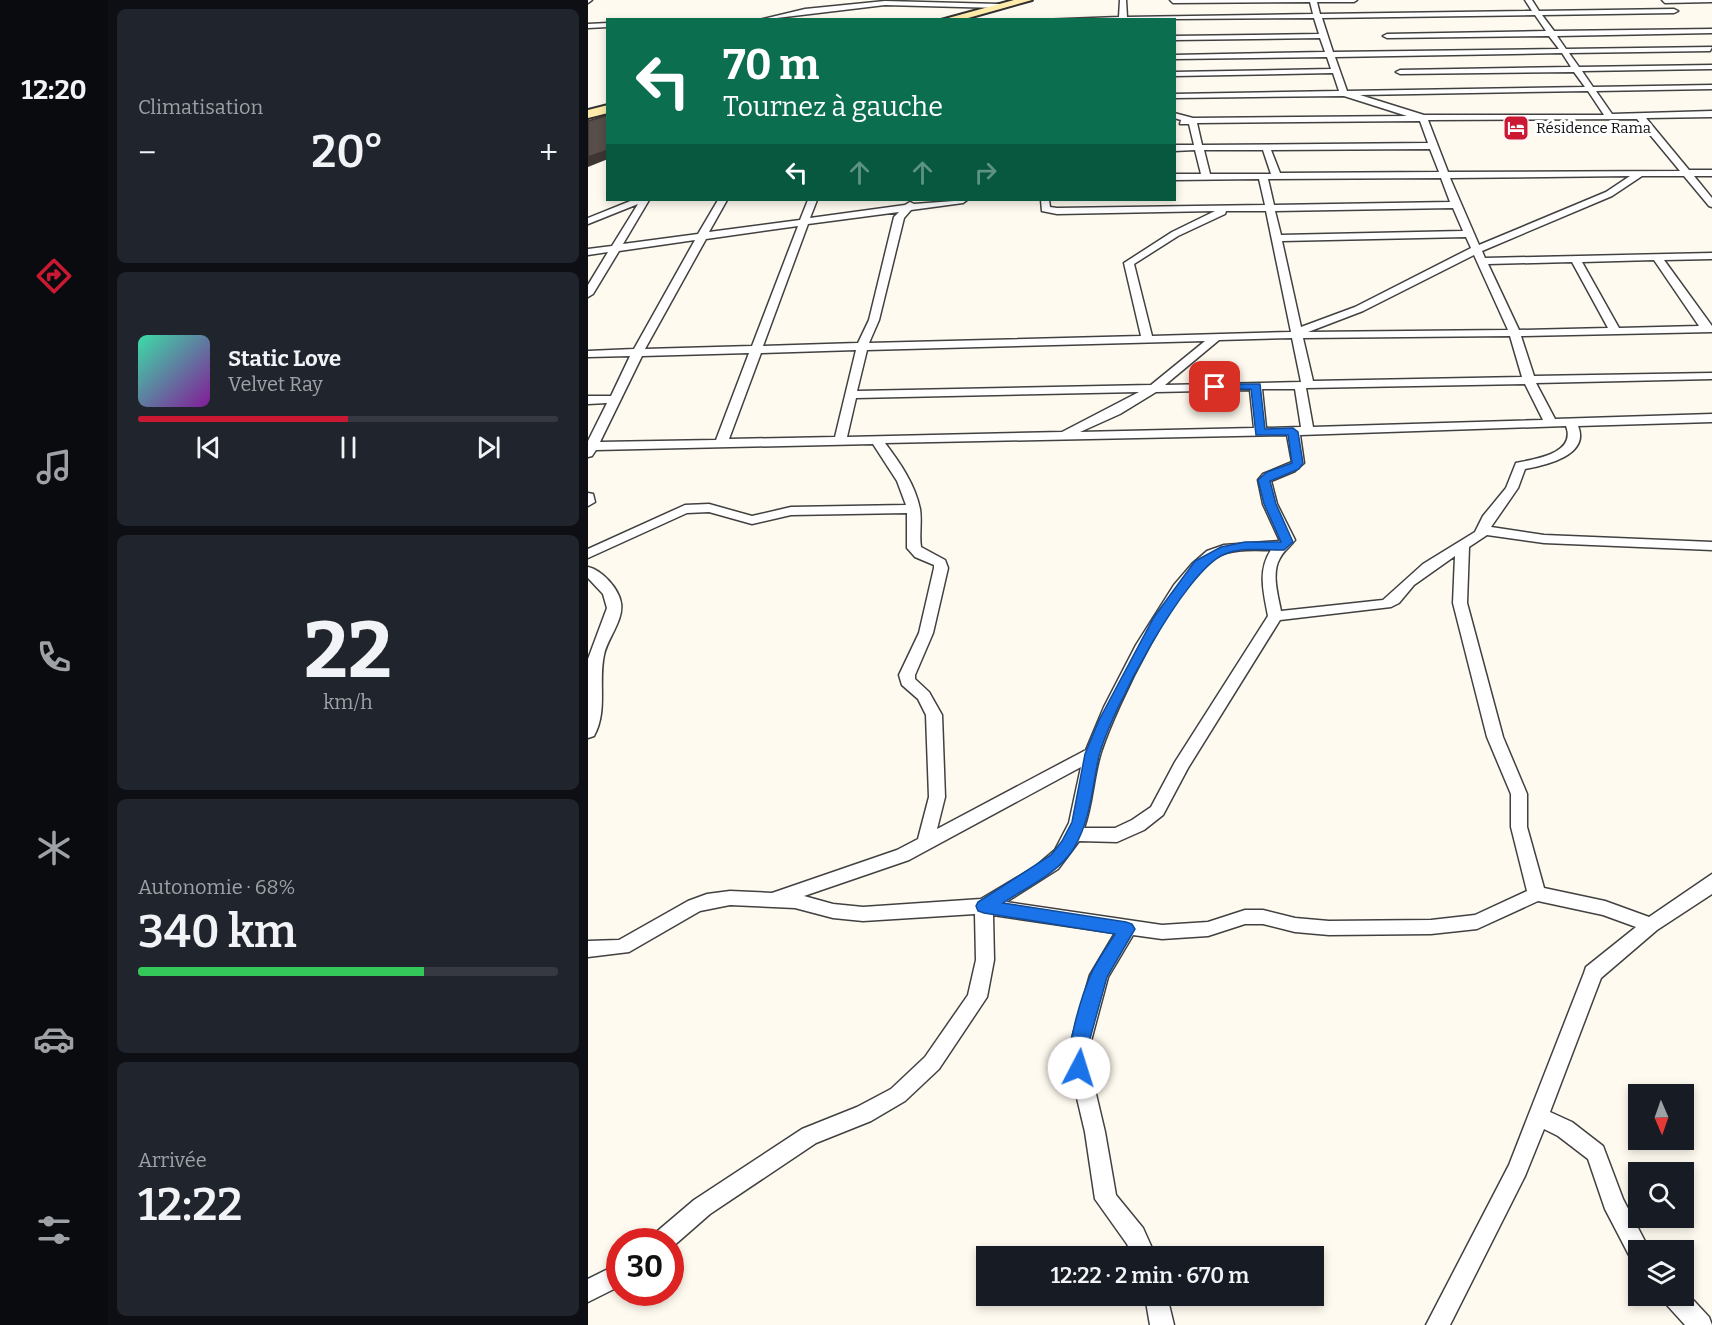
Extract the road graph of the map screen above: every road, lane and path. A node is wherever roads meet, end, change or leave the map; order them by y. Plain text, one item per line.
1 (1027, 0) edge
2 (1123, 0) edge
3 (1313, 0) edge
4 (1354, 0) edge
5 (1528, 0) edge
6 (1664, 0) edge
7 (1712, 0) edge
8 (1174, 1) edge
9 (1164, 5) dead end
10 (999, 6) junction
11 (1154, 9) dead end
12 (1674, 11) junction
13 (1536, 12) junction
14 (1376, 14) junction
15 (1317, 15) junction
16 (772, 18) edge
17 (954, 18) edge
18 (1123, 18) edge
19 (1137, 18) edge
20 (1176, 18) edge
21 (1185, 18) junction
22 (1681, 18) dead end
23 (1687, 24) dead end
24 (606, 25) edge
25 (588, 26) edge
26 (1694, 31) junction
27 (1712, 31) edge
28 (1552, 33) junction
29 (1323, 36) junction
30 (1387, 36) junction
31 (1176, 38) edge
32 (1187, 38) junction
33 (1711, 50) edge
34 (1565, 51) junction
35 (1390, 53) junction
36 (1329, 54) junction
37 (1176, 57) edge
38 (1193, 57) junction
39 (1712, 67) edge
40 (1578, 69) junction
41 (1336, 71) junction
42 (1400, 72) junction
43 (1176, 74) edge
44 (1196, 74) junction
45 (1712, 87) edge
46 (1590, 89) junction
47 (1411, 92) junction
48 (1344, 93) junction
49 (1176, 96) edge
50 (606, 111) edge
51 (1712, 114) edge
52 (588, 115) edge
53 (1176, 116) edge
54 (1610, 117) junction
55 (1640, 117) junction
56 (1423, 118) junction
57 (1192, 121) junction
58 (1176, 122) edge
59 (1250, 134) junction
60 (1432, 146) junction
61 (1198, 147) junction
62 (1266, 147) junction
63 (1176, 148) edge
64 (1445, 173) junction
65 (1641, 173) junction
66 (1688, 173) junction
67 (1712, 173) edge
68 (1263, 176) junction
69 (1276, 176) junction
70 (1176, 177) edge
71 (1206, 177) junction
72 (638, 201) edge
73 (644, 201) edge
74 (721, 201) edge
75 (812, 201) edge
76 (946, 201) edge
77 (1045, 201) edge
78 (911, 203) edge
79 (1712, 204) edge
80 (1456, 205) junction
81 (1269, 208) junction
82 (1229, 209) junction
83 (588, 221) edge
84 (804, 222) junction
85 (1469, 234) junction
86 (702, 236) junction
87 (1275, 238) junction
88 (616, 248) junction
89 (1477, 249) junction
90 (588, 252) edge
91 (1712, 256) edge
92 (1657, 257) junction
93 (1575, 259) junction
94 (1483, 261) junction
95 (588, 294) edge
96 (1709, 329) edge
97 (1616, 332) junction
98 (1298, 333) junction
99 (1515, 333) junction
100 (1216, 337) junction
101 (1147, 339) junction
102 (862, 348) junction
103 (754, 351) junction
104 (638, 352) junction
105 (588, 354) edge
106 (1712, 376) edge
107 (1528, 380) junction
108 (1304, 385) junction
109 (1256, 386) junction
110 (1154, 388) junction
111 (851, 395) junction
112 (615, 399) junction
113 (588, 400) edge
114 (1712, 418) edge
115 (1551, 424) junction
116 (1571, 424) junction
117 (1308, 431) junction
118 (1260, 432) junction
119 (1293, 432) junction
120 (1061, 436) junction
121 (840, 441) junction
122 (877, 441) junction
123 (722, 444) junction
124 (589, 449) edge
125 (588, 497) edge
126 (588, 502) edge
127 (913, 509) junction
128 (1484, 530) junction
129 (1712, 546) edge
130 (1284, 547) junction
131 (1462, 547) junction
132 (588, 554) edge
133 (588, 571) edge
134 (1275, 616) junction
135 (588, 732) edge
136 (1092, 754) junction
137 (1073, 834) junction
138 (925, 844) junction
139 (1712, 881) edge
140 (1537, 894) junction
141 (770, 898) junction
142 (984, 906) junction
143 (1651, 926) junction
144 (1126, 929) junction
145 (588, 949) edge
146 (1538, 1116) junction
147 (678, 1228) edge
148 (1631, 1240) edge
149 (1140, 1246) edge
150 (606, 1281) edge
151 (588, 1291) edge
152 (1158, 1306) edge
153 (1683, 1306) edge
154 (1162, 1325) edge
155 (1438, 1325) edge
156 (1701, 1325) edge

1 - 10 main road
2 - 18 street
3 - 4 street
3 - 8 street
3 - 15 street
5 - 13 street
6 - 7 street
6 - 12 street
8 - 9 street
10 - 16 street
10 - 17 main road
11 - 19 street
12 - 13 street
12 - 22 street
13 - 14 street
13 - 28 street
14 - 15 street
14 - 30 street
15 - 21 street
15 - 29 street
20 - 21 street
21 - 32 street
23 - 26 street
24 - 25 street
26 - 27 street
26 - 28 street
26 - 33 street
28 - 30 street
28 - 34 street
29 - 32 street
29 - 36 street
30 - 35 street
31 - 32 street
32 - 38 street
33 - 34 street
34 - 35 street
34 - 40 street
35 - 36 street
35 - 42 street
36 - 38 street
36 - 41 street
37 - 38 street
38 - 44 street
39 - 40 street
40 - 42 street
40 - 46 street
41 - 44 street
41 - 48 street
42 - 47 street
43 - 44 street
45 - 46 street
46 - 47 street
46 - 54 street
47 - 48 street
48 - 49 street
48 - 56 street
50 - 52 main road
51 - 55 street
53 - 57 street
54 - 55 street
54 - 56 street
55 - 66 street
56 - 59 street
56 - 60 street
57 - 58 street
57 - 59 street
57 - 61 street
59 - 61 street
59 - 62 street
60 - 62 street
60 - 64 street
61 - 63 street
61 - 71 street
62 - 69 street
64 - 65 street
64 - 69 street
64 - 80 street
65 - 66 street
65 - 89 street
66 - 67 street
66 - 79 street
68 - 69 street
68 - 71 street
68 - 81 street
70 - 71 street
72 - 83 street
73 - 88 street
74 - 86 street
75 - 84 street
76 - 78 street
77 - 82 street
78 - 84 street
78 - 102 street
80 - 81 street
80 - 85 street
81 - 82 street
81 - 87 street
82 - 101 street
84 - 86 street
84 - 103 street
85 - 87 street
85 - 89 street
86 - 88 street
86 - 104 street
87 - 98 street
88 - 90 street
88 - 95 street
89 - 94 street
89 - 98 street
91 - 92 street
92 - 93 street
92 - 96 street
93 - 94 street
93 - 97 street
94 - 99 street
96 - 97 street
97 - 99 street
98 - 99 street
98 - 100 street
98 - 108 street
99 - 107 street
100 - 101 street
100 - 110 street
101 - 102 street
102 - 103 street
102 - 111 street
103 - 104 street
103 - 123 street
104 - 105 street
104 - 112 street
106 - 107 street
107 - 108 street
107 - 115 street
108 - 109 street
108 - 117 street
109 - 110 street
109 - 118 street
110 - 111 street
110 - 120 street
111 - 121 street
112 - 113 street
112 - 124 street
114 - 116 street
115 - 116 street
115 - 117 street
116 - 128 street
117 - 119 street
118 - 119 street
118 - 120 street
119 - 130 street
120 - 122 street
121 - 122 street
121 - 123 street
122 - 127 street
123 - 124 street
125 - 126 street
127 - 132 street
127 - 138 street
128 - 129 street
128 - 131 street
130 - 134 street
130 - 136 street
131 - 134 street
131 - 140 street
133 - 135 street
134 - 137 street
136 - 137 street
136 - 138 street
137 - 142 street
138 - 141 street
139 - 143 street
140 - 143 street
140 - 144 street
141 - 142 street
141 - 145 street
142 - 144 street
142 - 147 street
143 - 146 street
144 - 149 street
146 - 148 street
146 - 155 street
150 - 151 street
152 - 154 street
153 - 156 street

